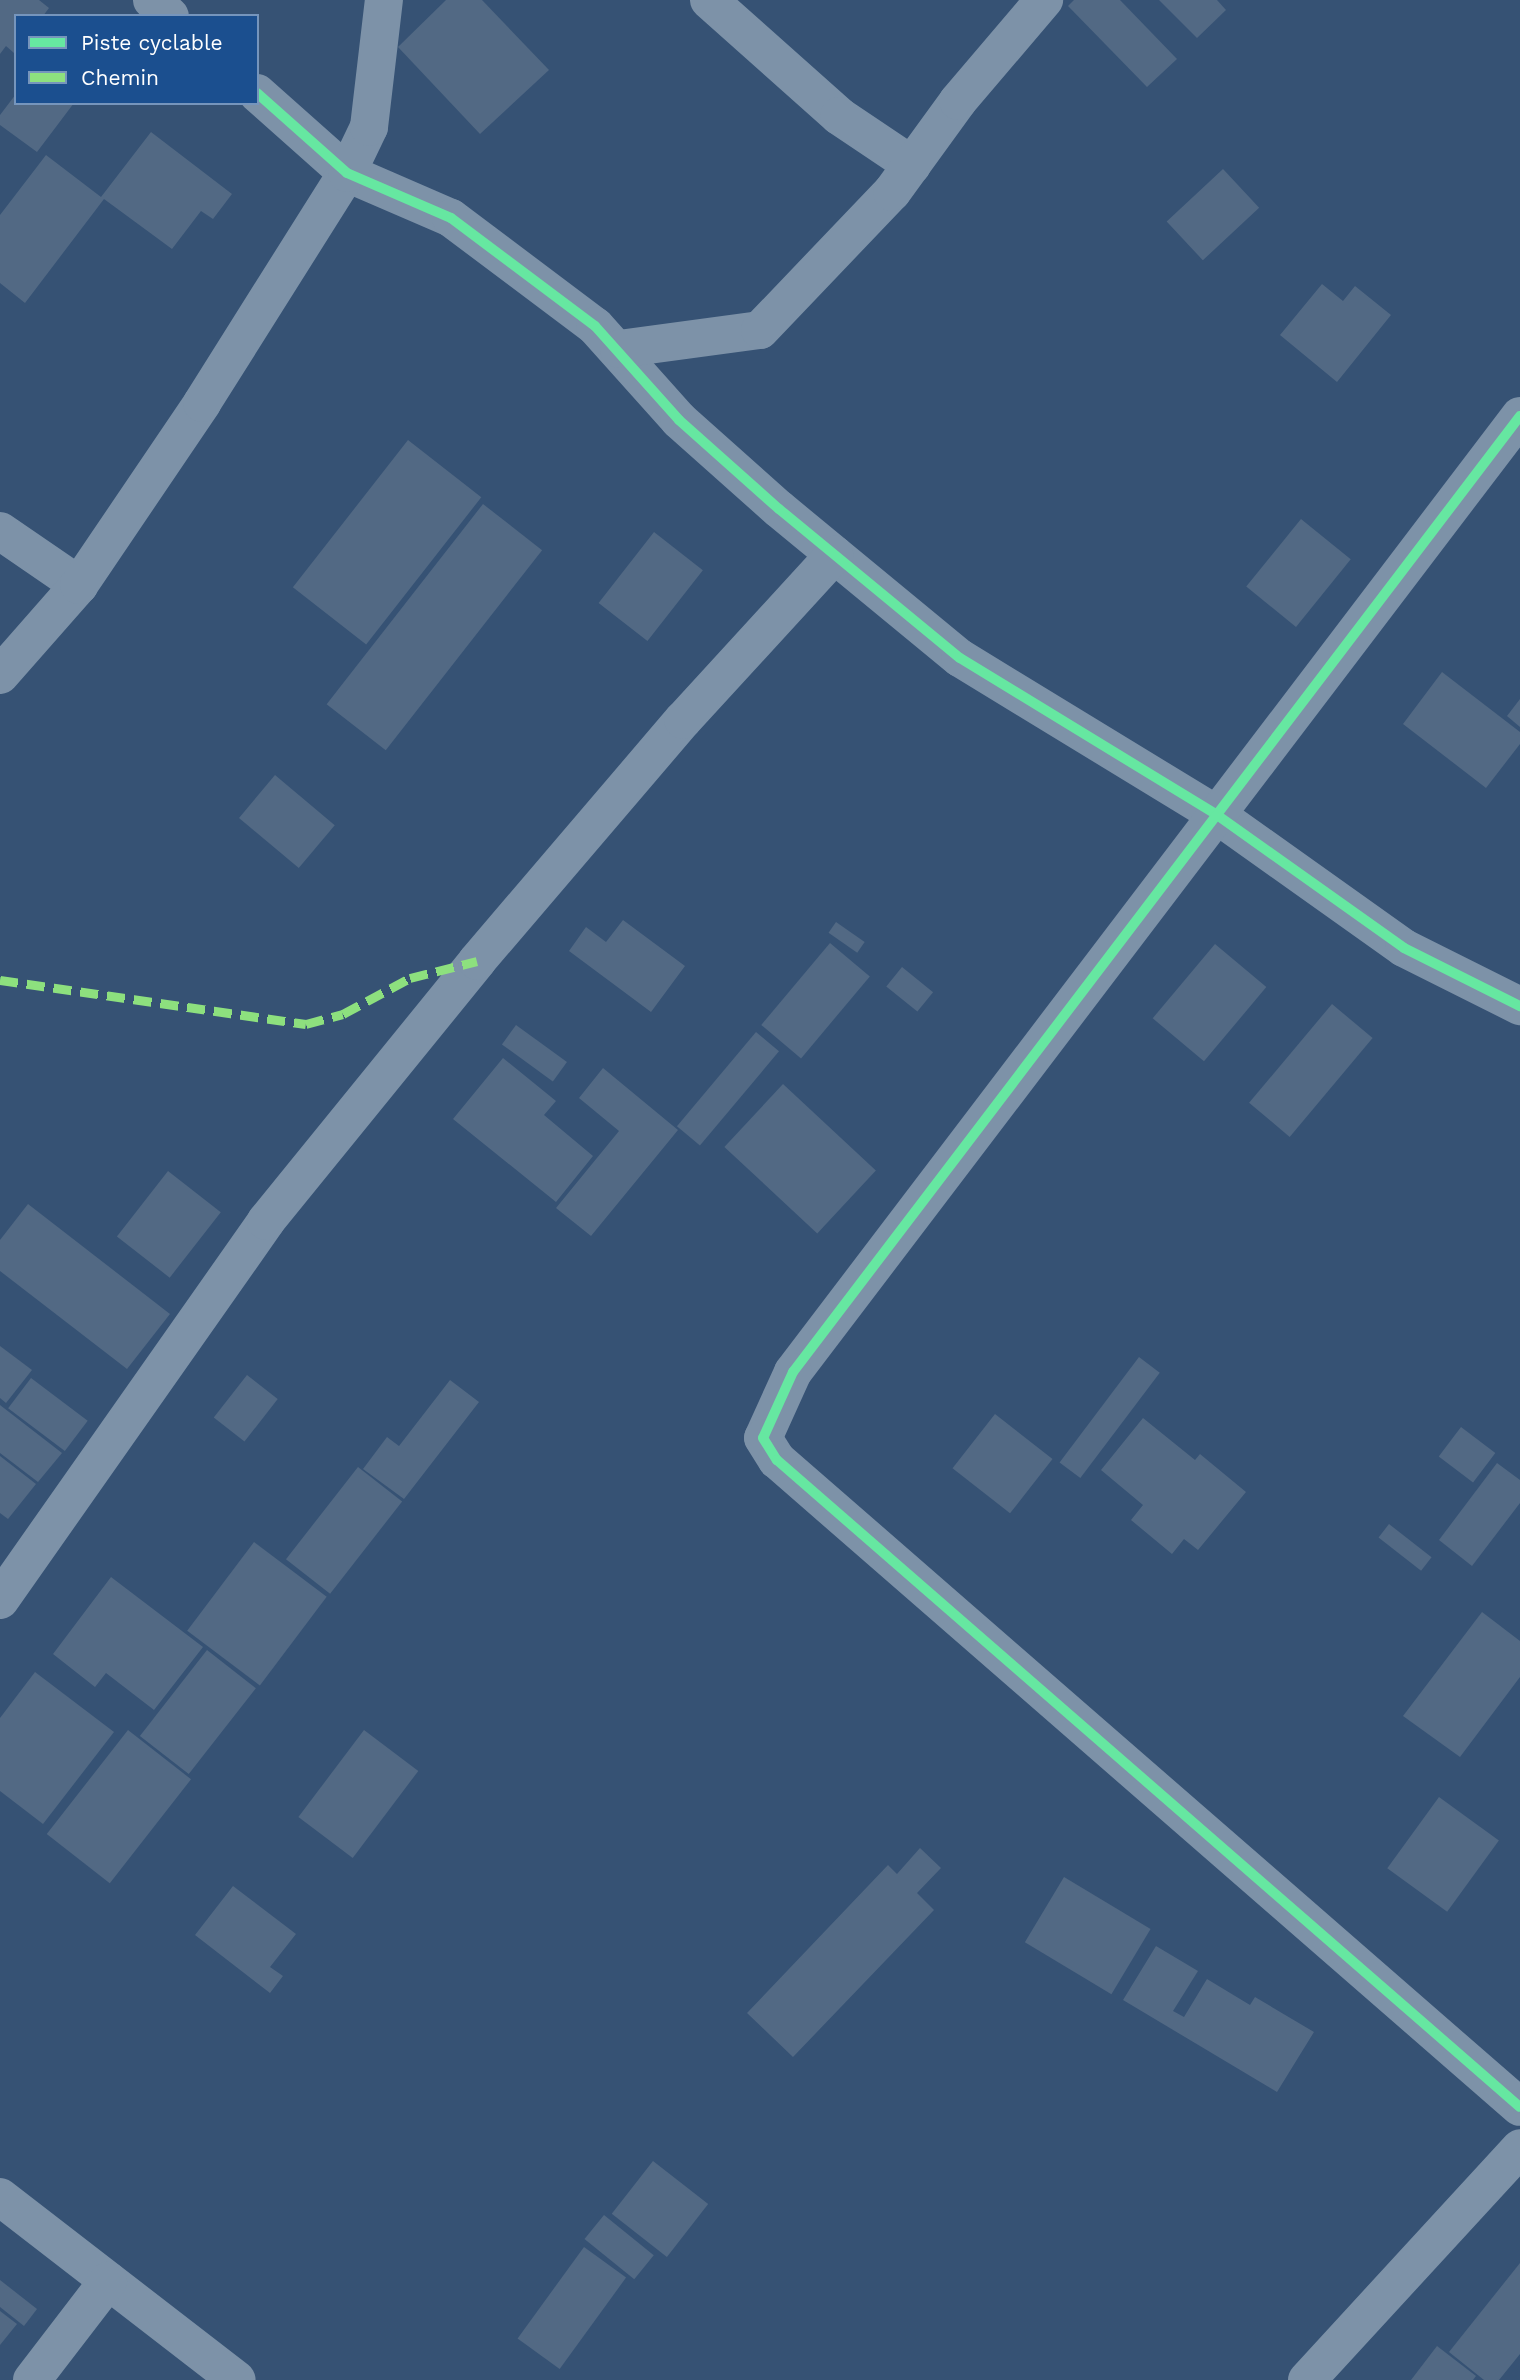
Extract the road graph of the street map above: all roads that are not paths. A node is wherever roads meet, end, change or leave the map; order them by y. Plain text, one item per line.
1 (152, 0) edge
2 (384, 0) edge
3 (709, 0) edge
4 (1044, 0) edge
5 (168, 14) edge
6 (259, 95) edge
7 (912, 165) junction
8 (347, 173) junction
9 (619, 349) junction
10 (1520, 416) edge
11 (0, 531) edge
12 (834, 555) junction
13 (79, 585) junction
14 (0, 675) edge
15 (1217, 815) junction
16 (1520, 1006) edge
17 (0, 1600) edge
18 (1520, 2107) edge
19 (1520, 2148) edge
20 (0, 2197) edge
21 (108, 2281) junction
22 (33, 2380) edge
23 (237, 2380) edge
24 (1307, 2380) edge

1 - 5 street
2 - 8 street
3 - 7 street
4 - 7 street
6 - 8 street
7 - 9 street
8 - 9 street
8 - 13 street
9 - 12 street
10 - 15 street
11 - 13 street
12 - 15 street
12 - 17 street
13 - 14 street
15 - 16 street
15 - 18 street
19 - 24 street
20 - 21 street
21 - 22 street
21 - 23 street

